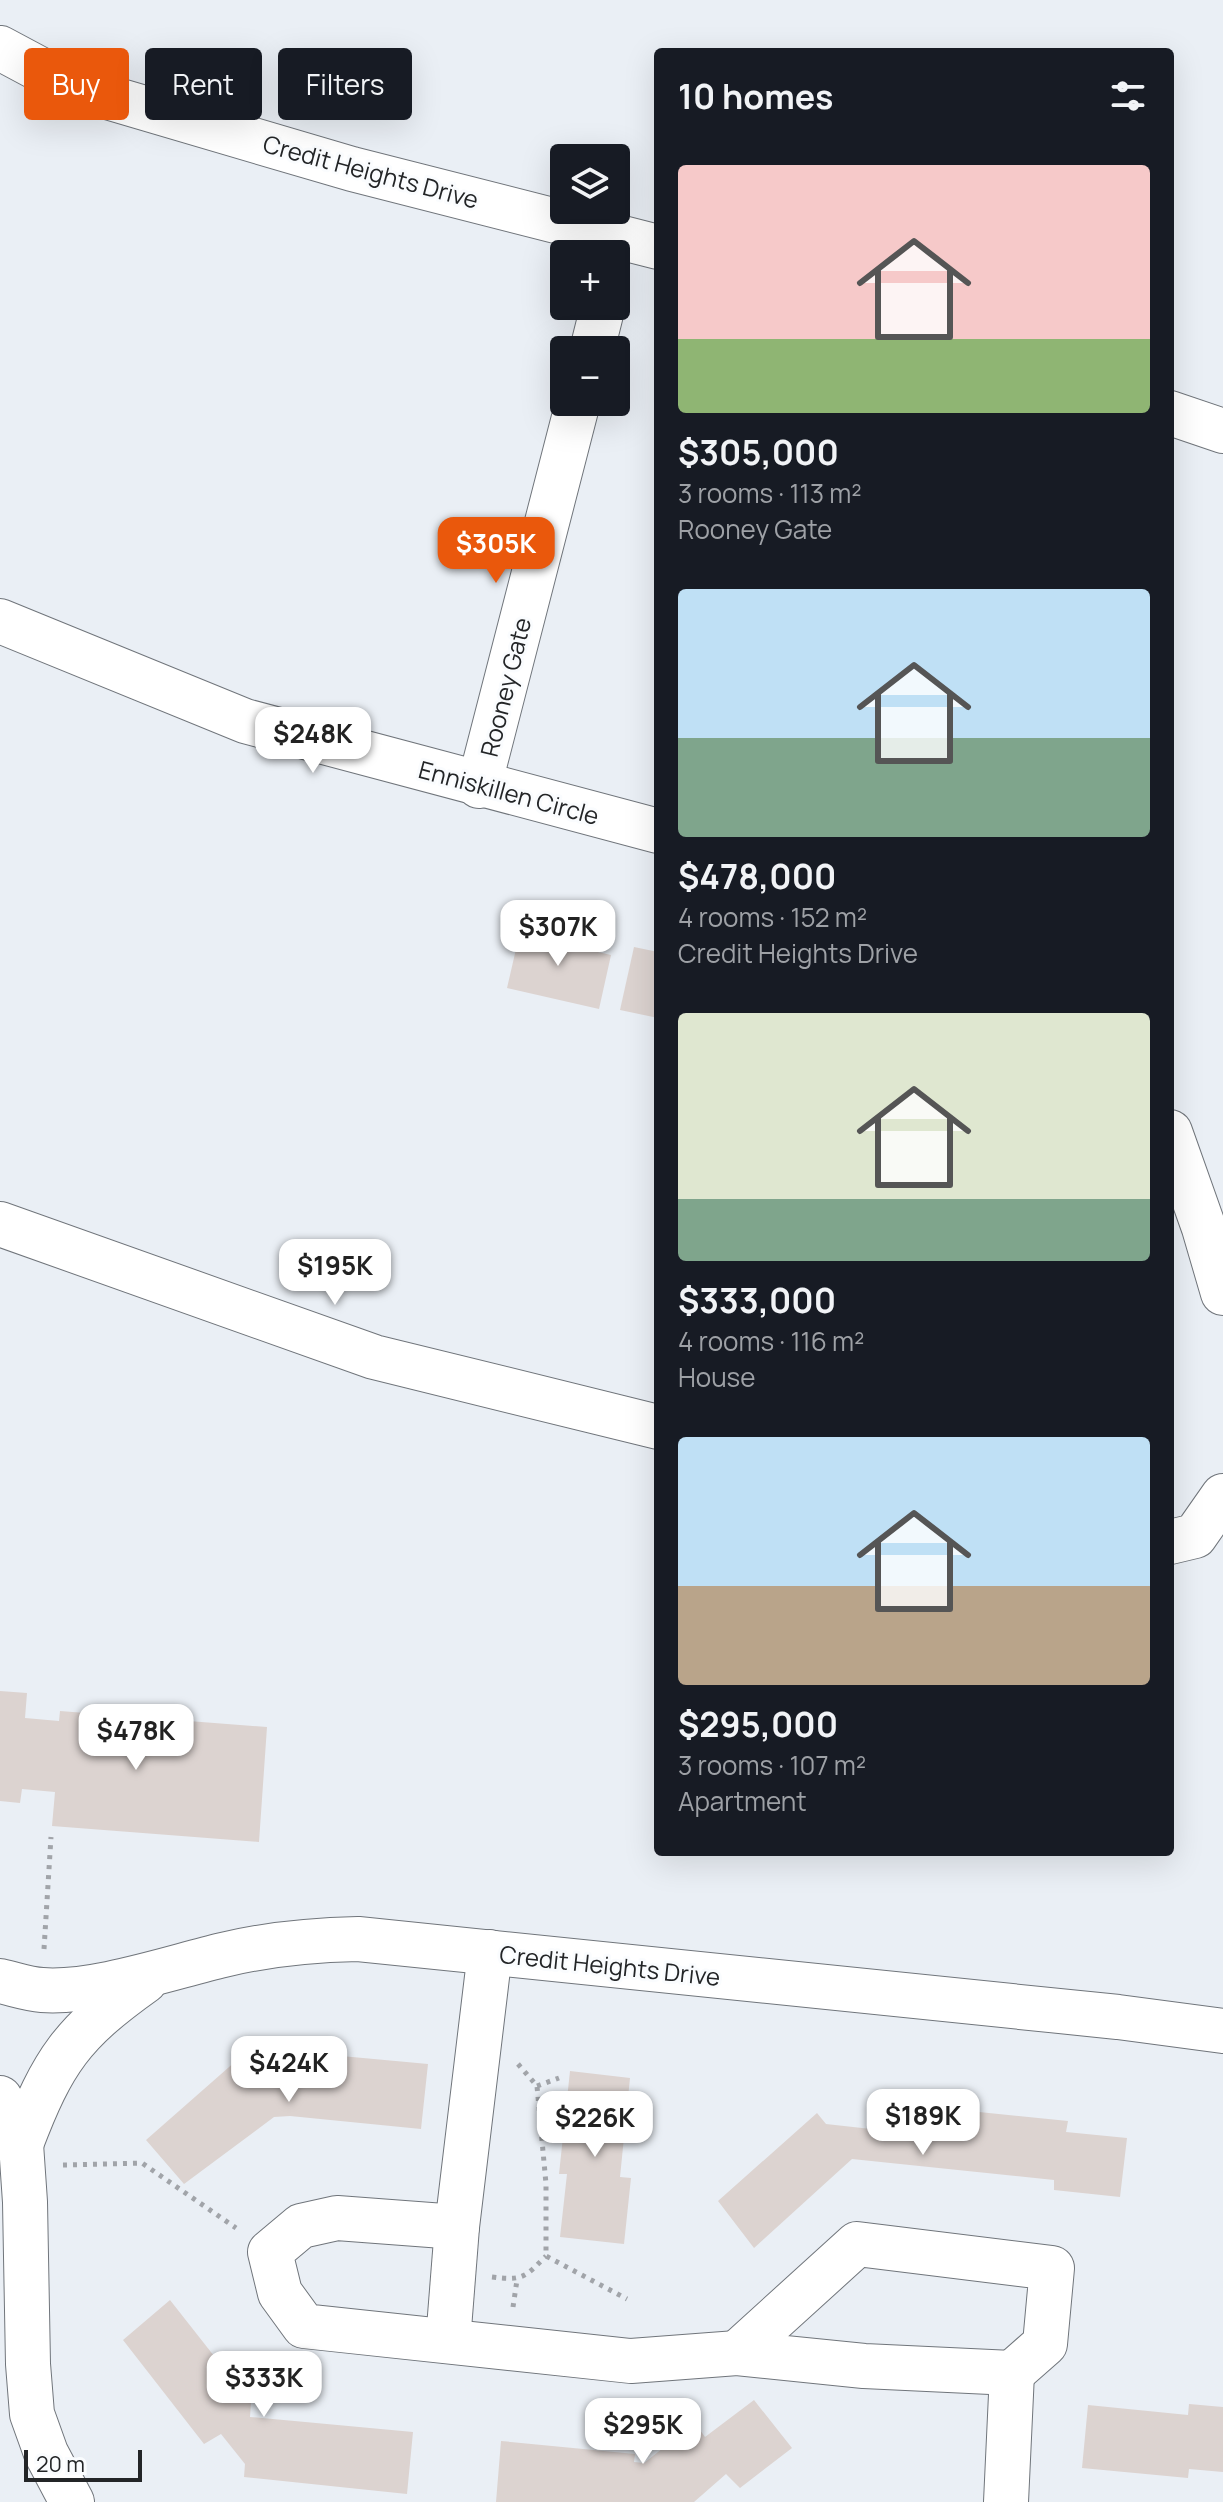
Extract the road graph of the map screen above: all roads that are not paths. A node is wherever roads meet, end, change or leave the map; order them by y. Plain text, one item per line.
1 (0, 48) edge
2 (632, 246) edge
3 (1174, 414) edge
4 (574, 416) edge
5 (1223, 431) edge
6 (0, 621) edge
7 (479, 786) junction
8 (654, 830) edge
9 (1174, 1140) edge
10 (0, 1224) edge
11 (1214, 1225) edge
12 (1223, 1293) edge
13 (654, 1426) edge
14 (1223, 1496) edge
15 (1174, 1541) edge
16 (490, 1952) junction
17 (156, 1973) junction
18 (20, 1986) edge
19 (1223, 2031) edge
20 (0, 2098) edge
21 (22, 2156) junction
22 (457, 2227) junction
23 (27, 2261) junction
24 (0, 2317) edge
25 (448, 2341) junction
26 (737, 2353) junction
27 (1012, 2373) junction
28 (72, 2502) edge
29 (1006, 2502) edge

1 - 2 street, Credit Heights Drive
3 - 5 street
4 - 7 street, Rooney Gate
6 - 7 street, Enniskillen Circle
7 - 8 street, Enniskillen Circle
9 - 11 street
10 - 13 street
11 - 12 street
14 - 15 street
16 - 17 street, Credit Heights Drive
16 - 19 street, Credit Heights Drive
16 - 22 street
17 - 18 street, Credit Heights Drive
17 - 21 street
20 - 21 street
21 - 23 street
22 - 25 street
22 - 25 street
23 - 24 street
23 - 28 street
25 - 26 street
26 - 27 street
26 - 27 street
27 - 29 street

